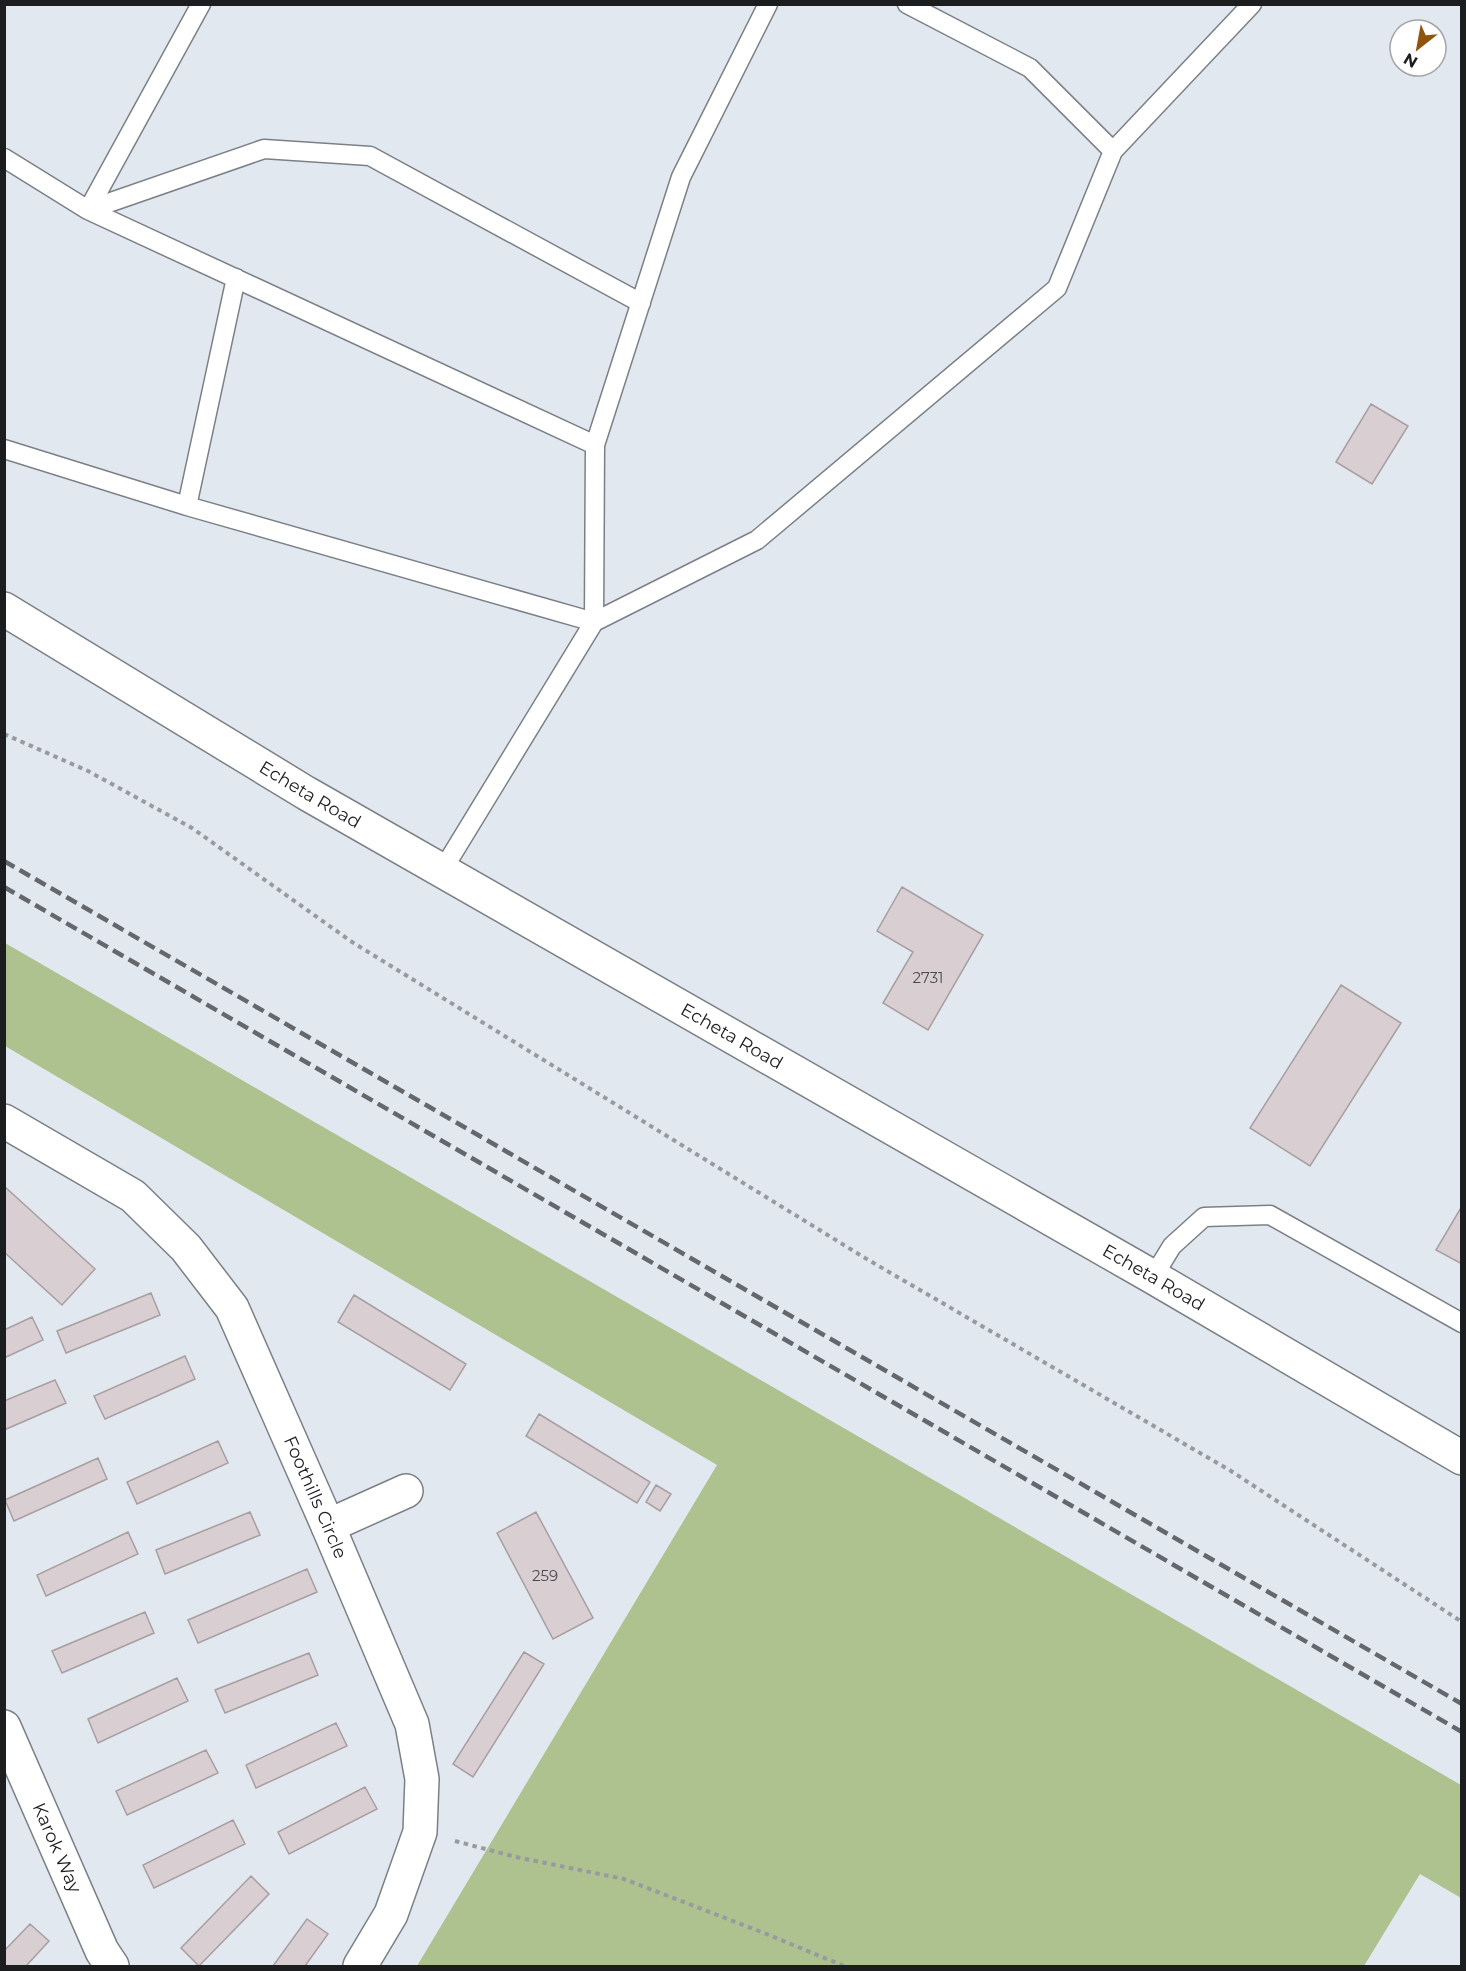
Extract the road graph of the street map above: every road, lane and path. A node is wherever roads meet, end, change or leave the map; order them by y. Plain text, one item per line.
1 (201, 4) edge
2 (768, 4) edge
3 (907, 4) edge
4 (1252, 4) edge
5 (1113, 151) junction
6 (4, 158) edge
7 (88, 210) junction
8 (236, 278) junction
9 (640, 303) junction
10 (595, 445) junction
11 (4, 449) edge
12 (187, 506) junction
13 (4, 609) edge
14 (594, 622) junction
15 (4, 734) edge
16 (442, 871) junction
17 (4, 1121) edge
18 (1153, 1277) junction
19 (1461, 1323) edge
20 (1461, 1458) edge
21 (406, 1491) dead end
22 (328, 1526) junction
23 (1461, 1622) edge
24 (4, 1727) edge
25 (420, 1832) junction
26 (112, 1966) edge
27 (360, 1966) edge
28 (844, 1966) edge

1 - 7 lane
2 - 9 lane
3 - 5 lane
4 - 5 lane
5 - 14 lane
6 - 7 lane
7 - 8 lane
7 - 9 lane
8 - 10 lane
8 - 12 lane
9 - 10 lane
10 - 14 lane
11 - 12 lane
12 - 14 lane
13 - 16 street, Echeta Road
14 - 16 lane
15 - 23 path
16 - 18 street, Echeta Road
17 - 22 street, Foothills Circle
18 - 19 lane
18 - 20 street, Echeta Road
21 - 22 street
22 - 25 street, Foothills Circle
24 - 26 street, Karok Way
25 - 27 street, Foothills Circle
25 - 28 path

